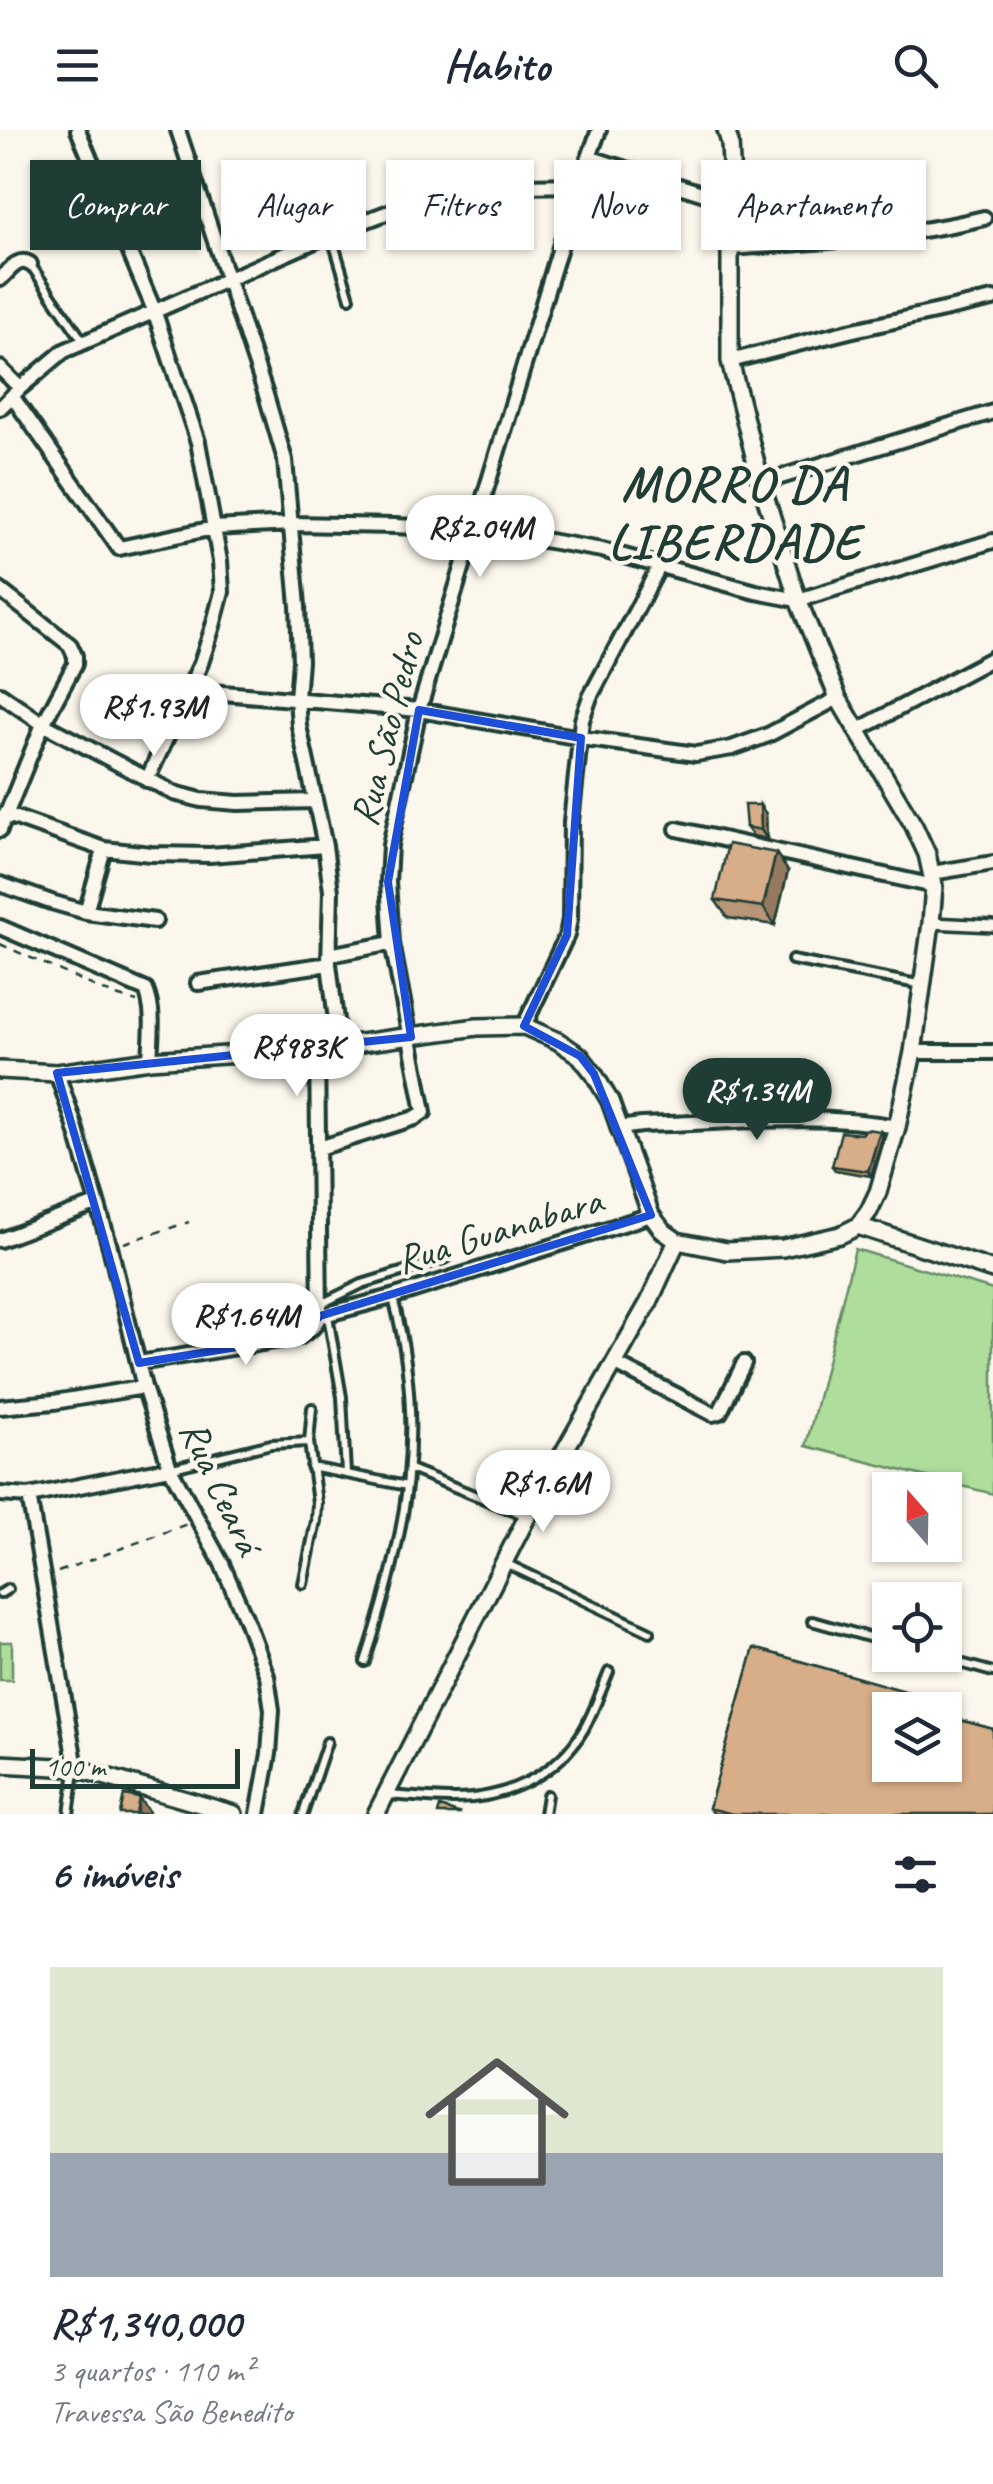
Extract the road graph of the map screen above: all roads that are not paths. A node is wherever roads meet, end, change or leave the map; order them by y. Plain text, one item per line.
1 (78, 130) edge
2 (178, 130) edge
3 (599, 130) edge
4 (730, 134) edge
5 (591, 158) joint
6 (731, 160) edge
7 (554, 185) edge
8 (701, 193) edge
9 (984, 218) dead end
10 (366, 221) edge
11 (926, 230) edge
12 (294, 250) edge
13 (336, 250) edge
14 (559, 250) edge
15 (730, 250) edge
16 (30, 264) joint
17 (228, 278) junction
18 (0, 279) edge
19 (350, 298) dead end
20 (993, 299) edge
21 (154, 310) junction
22 (84, 341) junction
23 (730, 362) junction
24 (0, 368) edge
25 (16, 392) junction
26 (0, 408) edge
27 (993, 412) edge
28 (761, 483) junction
29 (292, 524) junction
30 (214, 528) junction
31 (473, 531) junction
32 (993, 542) edge
33 (660, 567) junction
34 (0, 590) edge
35 (798, 600) junction
36 (993, 658) edge
37 (188, 690) junction
38 (0, 694) edge
39 (297, 698) junction
40 (838, 698) junction
41 (419, 710) junction
42 (43, 724) junction
43 (856, 731) junction
44 (581, 738) junction
45 (147, 780) junction
46 (315, 800) junction
47 (6, 814) junction
48 (677, 829) dead end
49 (0, 830) edge
50 (325, 846) junction
51 (104, 849) junction
52 (993, 863) edge
53 (933, 880) junction
54 (0, 884) edge
55 (86, 912) junction
56 (155, 922) dead end
57 (931, 923) junction
58 (993, 926) edge
59 (0, 927) edge
60 (392, 943) junction
61 (329, 960) junction
62 (792, 960) dead end
63 (198, 983) dead end
64 (923, 985) junction
65 (524, 1026) junction
66 (337, 1028) dead end
67 (411, 1038) junction
68 (318, 1049) junction
69 (913, 1052) junction
70 (993, 1052) edge
71 (150, 1060) junction
72 (0, 1070) edge
73 (57, 1074) junction
74 (897, 1126) junction
75 (618, 1128) junction
76 (318, 1148) junction
77 (96, 1204) junction
78 (651, 1215) junction
79 (858, 1226) junction
80 (0, 1240) edge
81 (677, 1241) junction
82 (448, 1258) dead end
83 (993, 1270) edge
84 (392, 1296) junction
85 (322, 1311) junction
86 (139, 1363) junction
87 (614, 1363) junction
88 (744, 1363) dead end
89 (144, 1388) junction
90 (0, 1407) edge
91 (312, 1408) dead end
92 (308, 1442) junction
93 (311, 1466) junction
94 (170, 1468) junction
95 (410, 1469) junction
96 (346, 1474) junction
97 (406, 1486) junction
98 (0, 1494) edge
99 (29, 1496) junction
100 (527, 1517) junction
101 (504, 1563) junction
102 (303, 1584) dead end
103 (812, 1621) dead end
104 (650, 1632) dead end
105 (872, 1638) edge
106 (365, 1662) dead end
107 (962, 1664) edge
108 (609, 1672) dead end
109 (993, 1672) edge
110 (327, 1742) dead end
111 (0, 1764) edge
112 (76, 1768) junction
113 (386, 1795) junction
114 (547, 1795) dead end
115 (223, 1812) edge
116 (68, 1814) edge
117 (258, 1814) edge
118 (303, 1814) edge
119 (376, 1814) edge
120 (544, 1814) edge

1 - 21 street
2 - 17 street
3 - 5 street, Rua São Pedro
4 - 6 street
5 - 8 street
7 - 10 street
9 - 11 street
12 - 17 street
13 - 19 lane
14 - 31 street, Rua São Pedro
15 - 23 street
16 - 18 street
16 - 22 lane
17 - 21 street
17 - 29 street
20 - 23 street
21 - 22 street
21 - 30 street
22 - 25 street
23 - 28 street
24 - 25 street
25 - 26 street
25 - 30 street
27 - 28 street
28 - 35 street
29 - 30 street
29 - 31 street
29 - 39 street
30 - 37 street
31 - 33 street
31 - 41 street, Rua São Pedro
32 - 35 street
33 - 35 street
33 - 44 street
34 - 42 street
35 - 40 street
36 - 43 street
37 - 39 street
37 - 45 street
38 - 42 street
39 - 41 street
39 - 46 street
40 - 43 street
40 - 44 street
41 - 44 street
41 - 60 street, Rua São Pedro
42 - 45 street
42 - 47 street
43 - 53 street
44 - 65 street
45 - 46 street
46 - 50 street
47 - 49 street
47 - 51 street
48 - 53 street
50 - 51 street
50 - 61 street
51 - 55 street
52 - 53 street
53 - 57 street
54 - 55 street
55 - 56 street
57 - 58 street
57 - 64 street
59 - 71 street
60 - 61 street
60 - 67 street, Rua São Pedro
61 - 63 street
61 - 66 street
62 - 64 lane
64 - 69 street
65 - 67 street
65 - 75 street
67 - 68 street
67 - 76 street, Rua São Pedro
68 - 71 street
68 - 76 street
69 - 70 street
69 - 74 street
71 - 73 street
72 - 73 street
73 - 77 street, Rua Ceará
74 - 75 street
74 - 79 street
75 - 78 street
76 - 85 street
77 - 80 street
77 - 86 street, Rua Ceará
78 - 81 street
78 - 84 street, Rua Guanabara
79 - 81 street
79 - 83 street
81 - 87 street
82 - 85 lane
84 - 85 street, Rua Guanabara
84 - 95 lane
85 - 86 street, Rua Guanabara
85 - 96 lane
86 - 89 street, Rua Ceará
87 - 88 street
87 - 100 street
89 - 90 street
89 - 94 street, Rua Ceará
91 - 92 lane
92 - 93 lane
92 - 94 lane
93 - 96 lane
93 - 102 lane
94 - 99 street
94 - 117 street, Rua Ceará
95 - 97 lane
95 - 100 lane
96 - 97 lane
97 - 106 lane
98 - 99 street
99 - 112 street
100 - 101 street
101 - 104 lane
101 - 113 street
103 - 105 lane
107 - 109 lane
108 - 113 lane
110 - 118 lane
111 - 112 street
112 - 115 street
112 - 116 lane
113 - 119 street
114 - 120 lane

